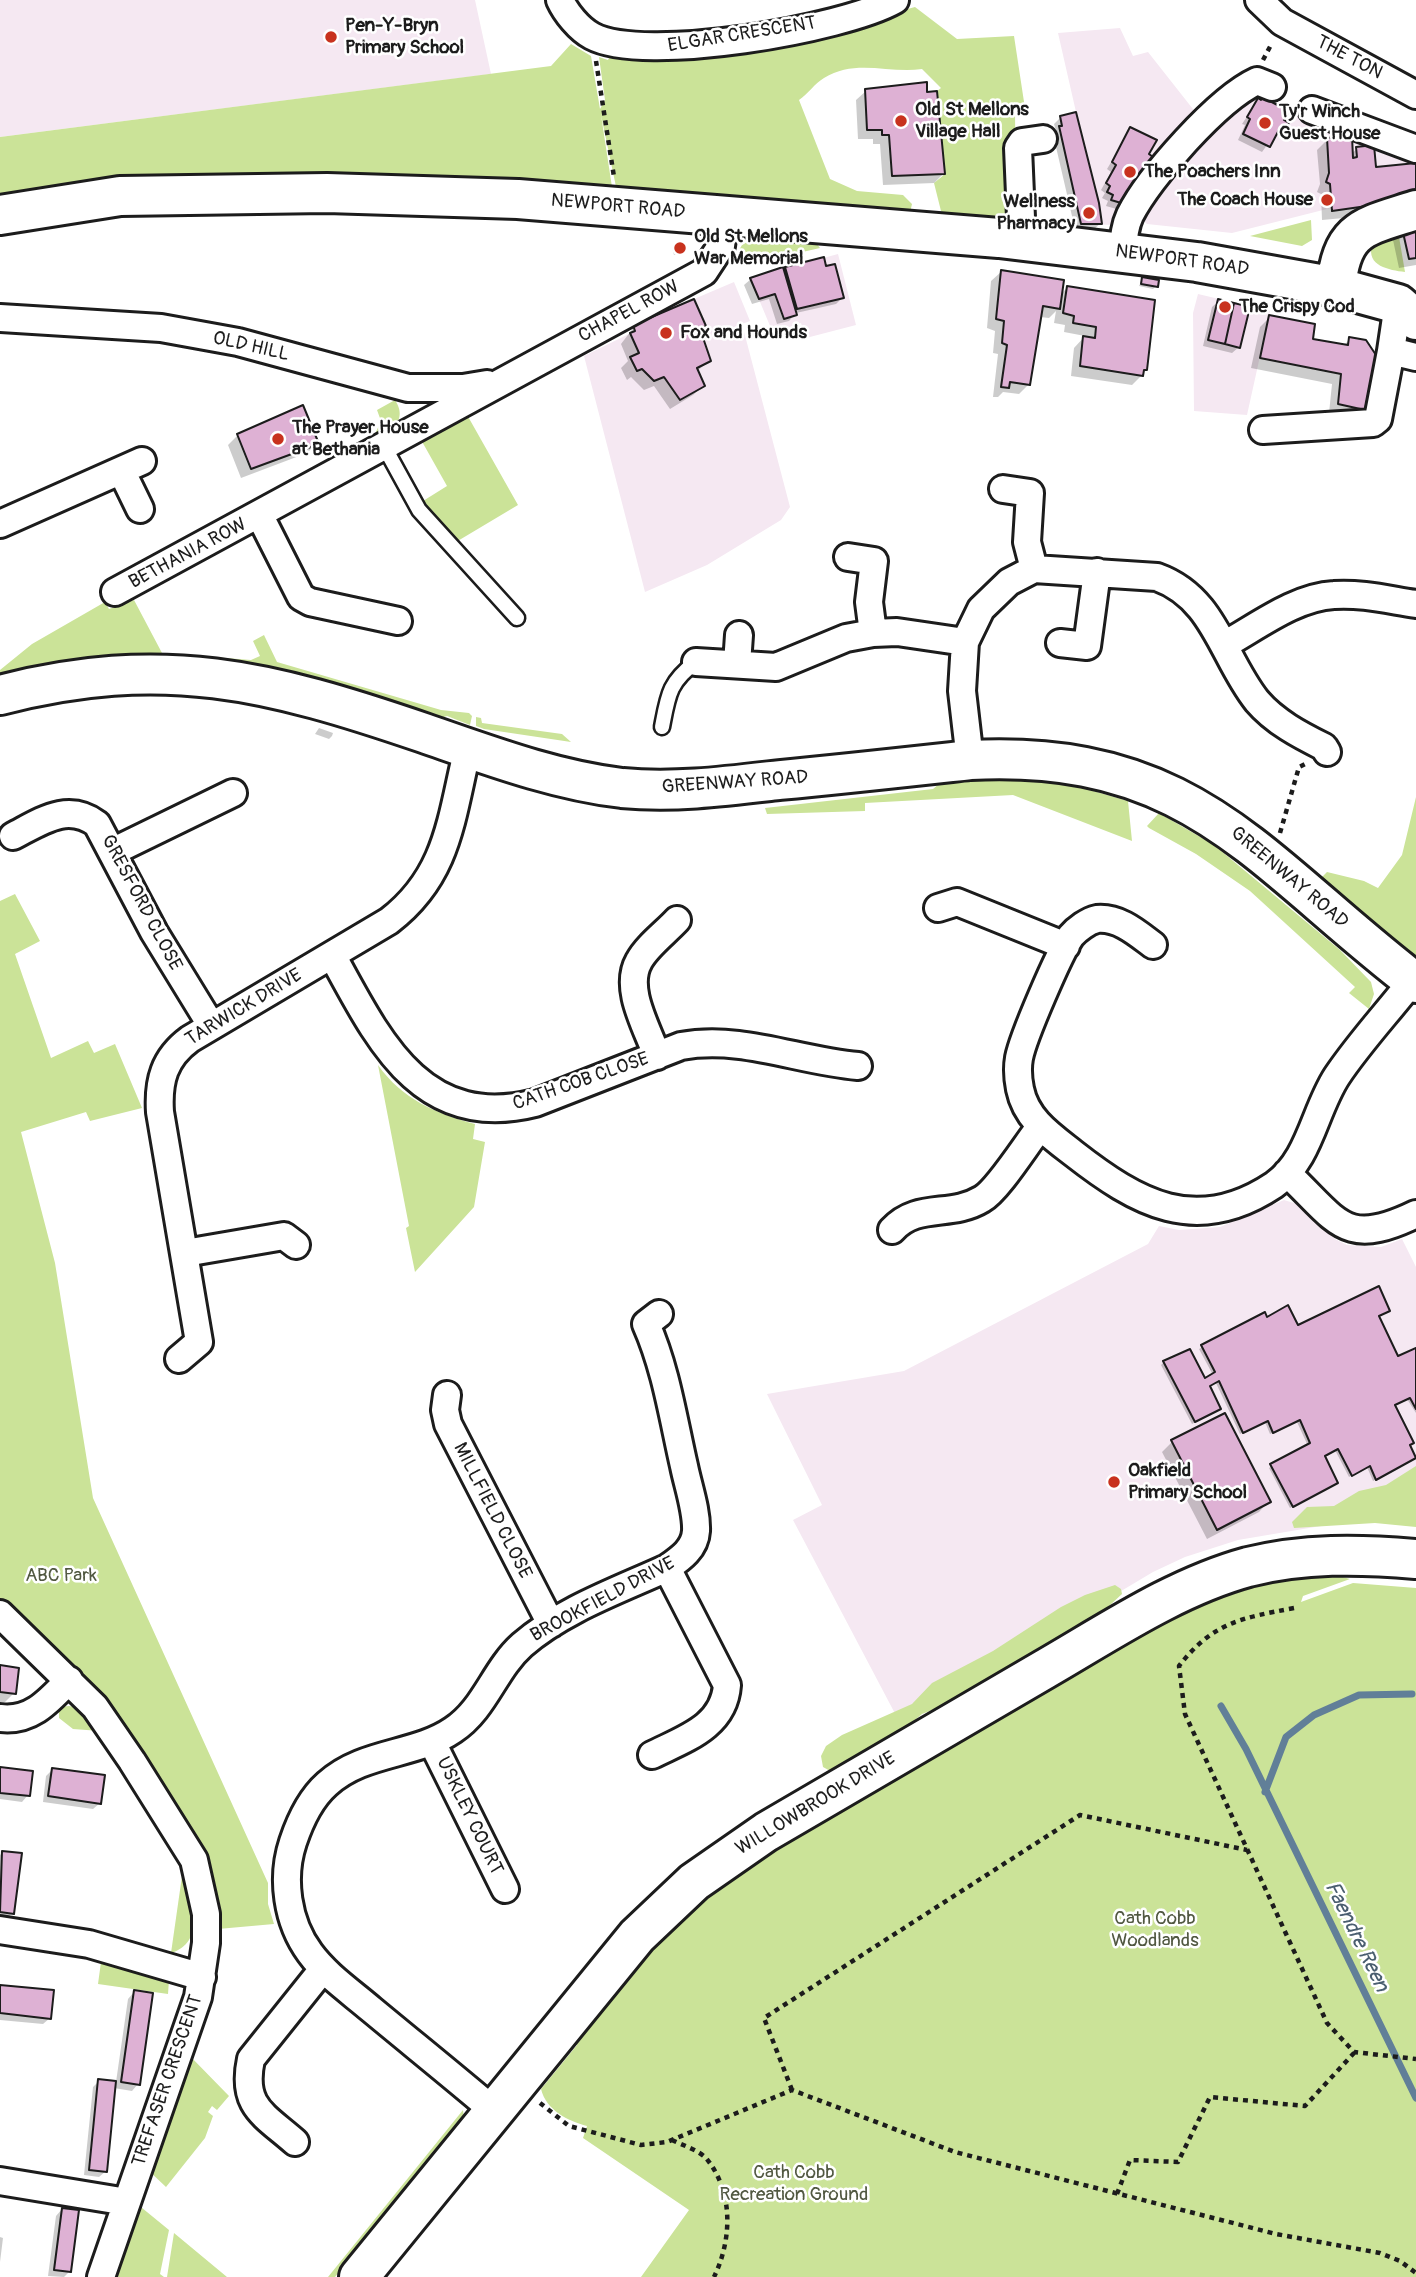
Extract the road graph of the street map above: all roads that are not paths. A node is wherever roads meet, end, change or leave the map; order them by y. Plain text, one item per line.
1 (560, 0) edge
2 (895, 0) edge
3 (1259, 0) edge
4 (1272, 87) dead end
5 (1416, 95) edge
6 (1312, 110) dead end
7 (1043, 139) dead end
8 (1416, 149) edge
9 (1416, 210) edge
10 (0, 215) edge
11 (725, 216) junction
12 (1022, 241) junction
13 (1123, 253) junction
14 (1336, 287) junction
15 (1410, 308) edge
16 (0, 318) edge
17 (1403, 354) edge
18 (498, 382) junction
19 (408, 388) junction
20 (415, 430) junction
21 (1262, 430) dead end
22 (385, 448) junction
23 (1003, 489) dead end
24 (140, 509) dead end
25 (260, 516) junction
26 (0, 524) edge
27 (848, 557) dead end
28 (1034, 569) junction
29 (1097, 572) junction
30 (115, 592) dead end
31 (1416, 604) edge
32 (517, 618) dead end
33 (398, 621) dead end
34 (873, 633) junction
35 (739, 635) dead end
36 (965, 642) junction
37 (1060, 643) dead end
38 (1224, 645) junction
39 (696, 662) joint
40 (737, 664) junction
41 (0, 695) edge
42 (662, 727) dead end
43 (468, 748) junction
44 (1327, 752) road end
45 (970, 760) junction
46 (233, 793) dead end
47 (13, 835) dead end
48 (114, 851) junction
49 (938, 908) dead end
50 (677, 920) dead end
51 (1153, 945) dead end
52 (1066, 946) junction
53 (332, 956) junction
54 (1414, 982) edge
55 (211, 1025) junction
56 (657, 1056) junction
57 (858, 1066) dead end
58 (1040, 1127) junction
59 (1287, 1173) junction
60 (1416, 1214) edge
61 (892, 1230) dead end
62 (296, 1245) dead end
63 (185, 1253) junction
64 (659, 1314) dead end
65 (179, 1359) dead end
66 (447, 1395) dead end
67 (1416, 1559) edge
68 (667, 1567) junction
69 (0, 1614) edge
70 (551, 1624) junction
71 (69, 1680) junction
72 (0, 1718) edge
73 (432, 1742) junction
74 (652, 1755) dead end
75 (505, 1889) dead end
76 (0, 1930) edge
77 (323, 1969) junction
78 (202, 1977) junction
79 (494, 2111) junction
80 (295, 2142) dead end
81 (0, 2182) edge
82 (127, 2202) junction
83 (101, 2277) edge
84 (359, 2277) edge

1 - 2 street, ELGAR CRESCENT
3 - 5 street, THE TON
4 - 13 street
6 - 8 street
7 - 12 street
9 - 14 street
10 - 11 street, NEWPORT ROAD
11 - 12 street, NEWPORT ROAD
11 - 18 street, CHAPEL ROW
12 - 13 street, NEWPORT ROAD
13 - 14 street, NEWPORT ROAD
14 - 15 street, NEWPORT ROAD
15 - 17 street
16 - 19 street, OLD HILL
17 - 21 street
18 - 19 street, OLD HILL
18 - 20 street, BETHANIA ROW
19 - 20 street
20 - 22 street, BETHANIA ROW
22 - 25 street, BETHANIA ROW
22 - 32 lane
23 - 28 street
24 - 26 street
25 - 30 street, BETHANIA ROW
25 - 33 street, BETHANIA ROW
27 - 34 street
28 - 29 street
28 - 36 street
29 - 37 street
29 - 38 street
31 - 38 street
34 - 36 street
34 - 40 street
35 - 40 street
36 - 45 street
38 - 44 street
39 - 40 street
39 - 42 lane
41 - 43 street, GREENWAY ROAD
43 - 45 street, GREENWAY ROAD
43 - 53 street, TARWICK DRIVE
45 - 54 street, GREENWAY ROAD
46 - 48 street
47 - 48 street, GRESFORD CLOSE
48 - 55 street, GRESFORD CLOSE
49 - 52 street
50 - 56 street
51 - 52 street
52 - 58 street
53 - 55 street, TARWICK DRIVE
53 - 56 street, CATH COB CLOSE
54 - 59 street
55 - 63 street, TARWICK DRIVE
56 - 57 street, CATH COB CLOSE
58 - 59 street
58 - 61 street
59 - 60 street
62 - 63 street
63 - 65 street, TARWICK DRIVE
64 - 68 street, BROOKFIELD DRIVE
66 - 70 street, MILLFIELD CLOSE
67 - 79 street, WILLOWBROOK DRIVE
68 - 70 street, BROOKFIELD DRIVE
68 - 74 street
69 - 71 street, TREFASER CRESCENT
70 - 73 street, BROOKFIELD DRIVE
71 - 72 street
71 - 78 street, TREFASER CRESCENT
73 - 75 street, USKLEY COURT
73 - 77 street, BROOKFIELD DRIVE
76 - 78 street
77 - 79 street, BROOKFIELD DRIVE
77 - 80 street
78 - 82 street, TREFASER CRESCENT
79 - 84 street, WILLOWBROOK DRIVE
81 - 82 street
82 - 83 street, TREFASER CRESCENT

